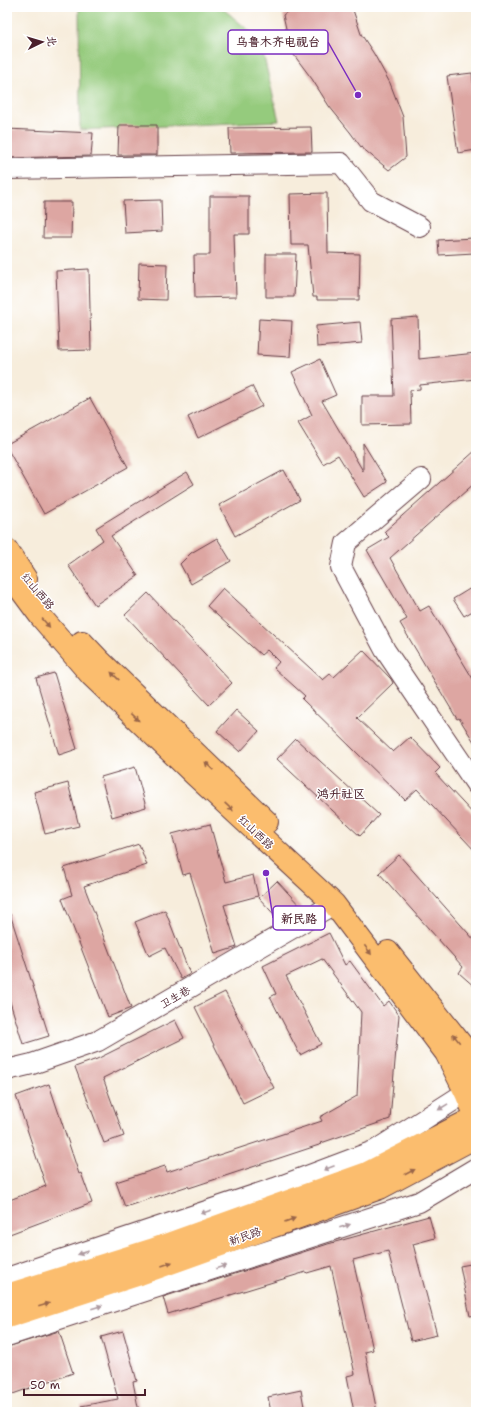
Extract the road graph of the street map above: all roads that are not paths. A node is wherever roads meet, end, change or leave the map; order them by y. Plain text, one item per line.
1 (7, 170) edge
2 (420, 227) dead end
3 (421, 479) dead end
4 (7, 550) edge
5 (7, 568) edge
6 (476, 784) edge
7 (334, 904) junction
8 (7, 1070) edge
9 (476, 1071) edge
10 (471, 1090) edge
11 (476, 1117) edge
12 (476, 1136) edge
13 (476, 1168) edge
14 (7, 1278) edge
15 (7, 1295) edge
16 (7, 1317) edge
17 (7, 1336) edge

1 - 2 street
3 - 6 street
9 -> 4 main road, 红山西路
5 -> 7 main road, 红山西路
7 - 8 street, 卫生巷
7 -> 10 main road, 红山西路
10 - 11 main road, 红山西路
10 -> 14 street
11 - 15 main road, 新民路
16 -> 12 main road, 新民路
17 -> 13 street

